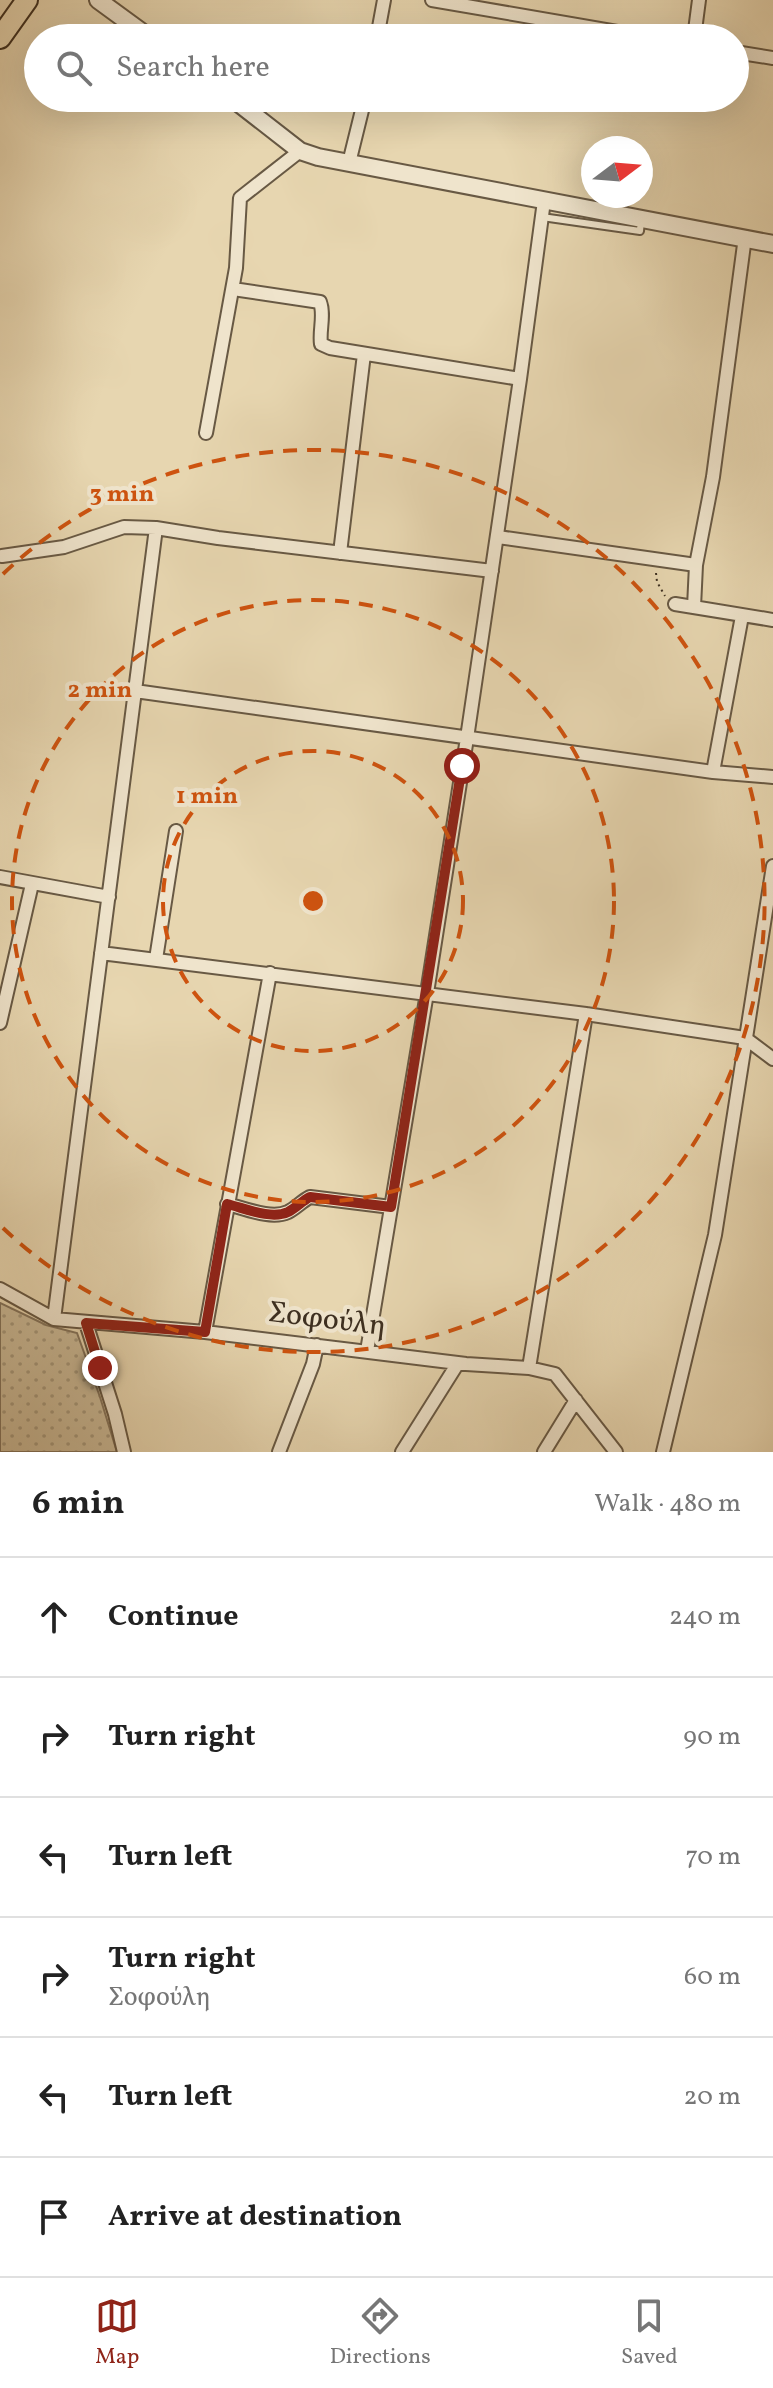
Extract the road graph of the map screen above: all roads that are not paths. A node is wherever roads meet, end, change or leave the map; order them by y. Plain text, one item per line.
1 (27, 0) edge
2 (99, 0) edge
3 (384, 0) edge
4 (432, 0) edge
5 (699, 0) edge
6 (131, 24) edge
7 (380, 24) edge
8 (571, 24) edge
9 (696, 24) edge
10 (0, 38) edge
11 (749, 54) edge
12 (773, 58) edge
13 (250, 112) edge
14 (362, 112) edge
15 (300, 151) junction
16 (349, 163) junction
17 (543, 209) junction
18 (745, 237) junction
19 (773, 244) edge
20 (233, 289) junction
21 (364, 354) junction
22 (520, 379) junction
23 (206, 433) dead end
24 (156, 528) junction
25 (498, 537) junction
26 (340, 553) junction
27 (2, 556) dead end
28 (696, 565) junction
29 (492, 571) junction
30 (675, 604) road end
31 (694, 607) junction
32 (742, 616) junction
33 (773, 620) edge
34 (135, 691) junction
35 (467, 738) junction
36 (713, 772) junction
37 (773, 777) edge
38 (176, 831) dead end
39 (773, 866) edge
40 (0, 877) edge
41 (32, 884) junction
42 (109, 897) junction
43 (101, 953) junction
44 (156, 959) junction
45 (270, 973) junction
46 (427, 993) junction
47 (586, 1014) junction
48 (0, 1023) edge
49 (745, 1038) junction
50 (773, 1059) edge
51 (227, 1204) junction
52 (391, 1207) junction
53 (0, 1289) edge
54 (54, 1319) junction
55 (86, 1323) junction
56 (205, 1332) junction
57 (317, 1345) junction
58 (367, 1351) junction
59 (458, 1363) junction
60 (529, 1368) junction
61 (576, 1400) junction
62 (124, 1452) edge
63 (279, 1452) edge
64 (402, 1452) edge
65 (544, 1452) edge
66 (616, 1452) edge
67 (663, 1452) edge

1 - 10 main road
2 - 6 street
3 - 7 street
4 - 8 street
5 - 9 street
11 - 12 street
13 - 15 street
14 - 16 street
15 - 16 street
15 - 20 street
16 - 17 street
17 - 18 street
17 - 22 street
18 - 19 street
18 - 28 street
20 - 21 street
20 - 23 street
21 - 22 street
21 - 26 street
22 - 25 street
24 - 26 street
24 - 27 street
24 - 34 street
25 - 28 street
25 - 29 street
26 - 29 street
28 - 31 street
29 - 35 street
30 - 31 street
31 - 32 street
32 - 33 street
32 - 36 street
34 - 35 street
34 - 42 street
35 - 36 street
35 - 46 street
36 - 37 street
38 - 44 street
39 - 49 street
40 - 41 street
41 - 42 street
41 - 48 street
42 - 43 street
43 - 44 street
43 - 54 street
44 - 45 street
45 - 46 street
45 - 51 street
46 - 47 street
46 - 52 street
47 - 49 street
47 - 60 street
49 - 50 street
49 - 67 street
51 - 52 street
51 - 56 street
52 - 58 street
53 - 54 street, Σοφούλη
54 - 55 street, Σοφούλη
55 - 56 street, Σοφούλη
55 - 62 street
56 - 57 street, Σοφούλη
57 - 58 street, Σοφούλη
57 - 63 street
58 - 59 street, Σοφούλη
59 - 60 street, Σοφούλη
59 - 64 street
60 - 61 street, Σοφούλη
61 - 65 street
61 - 66 street, Σοφούλη

